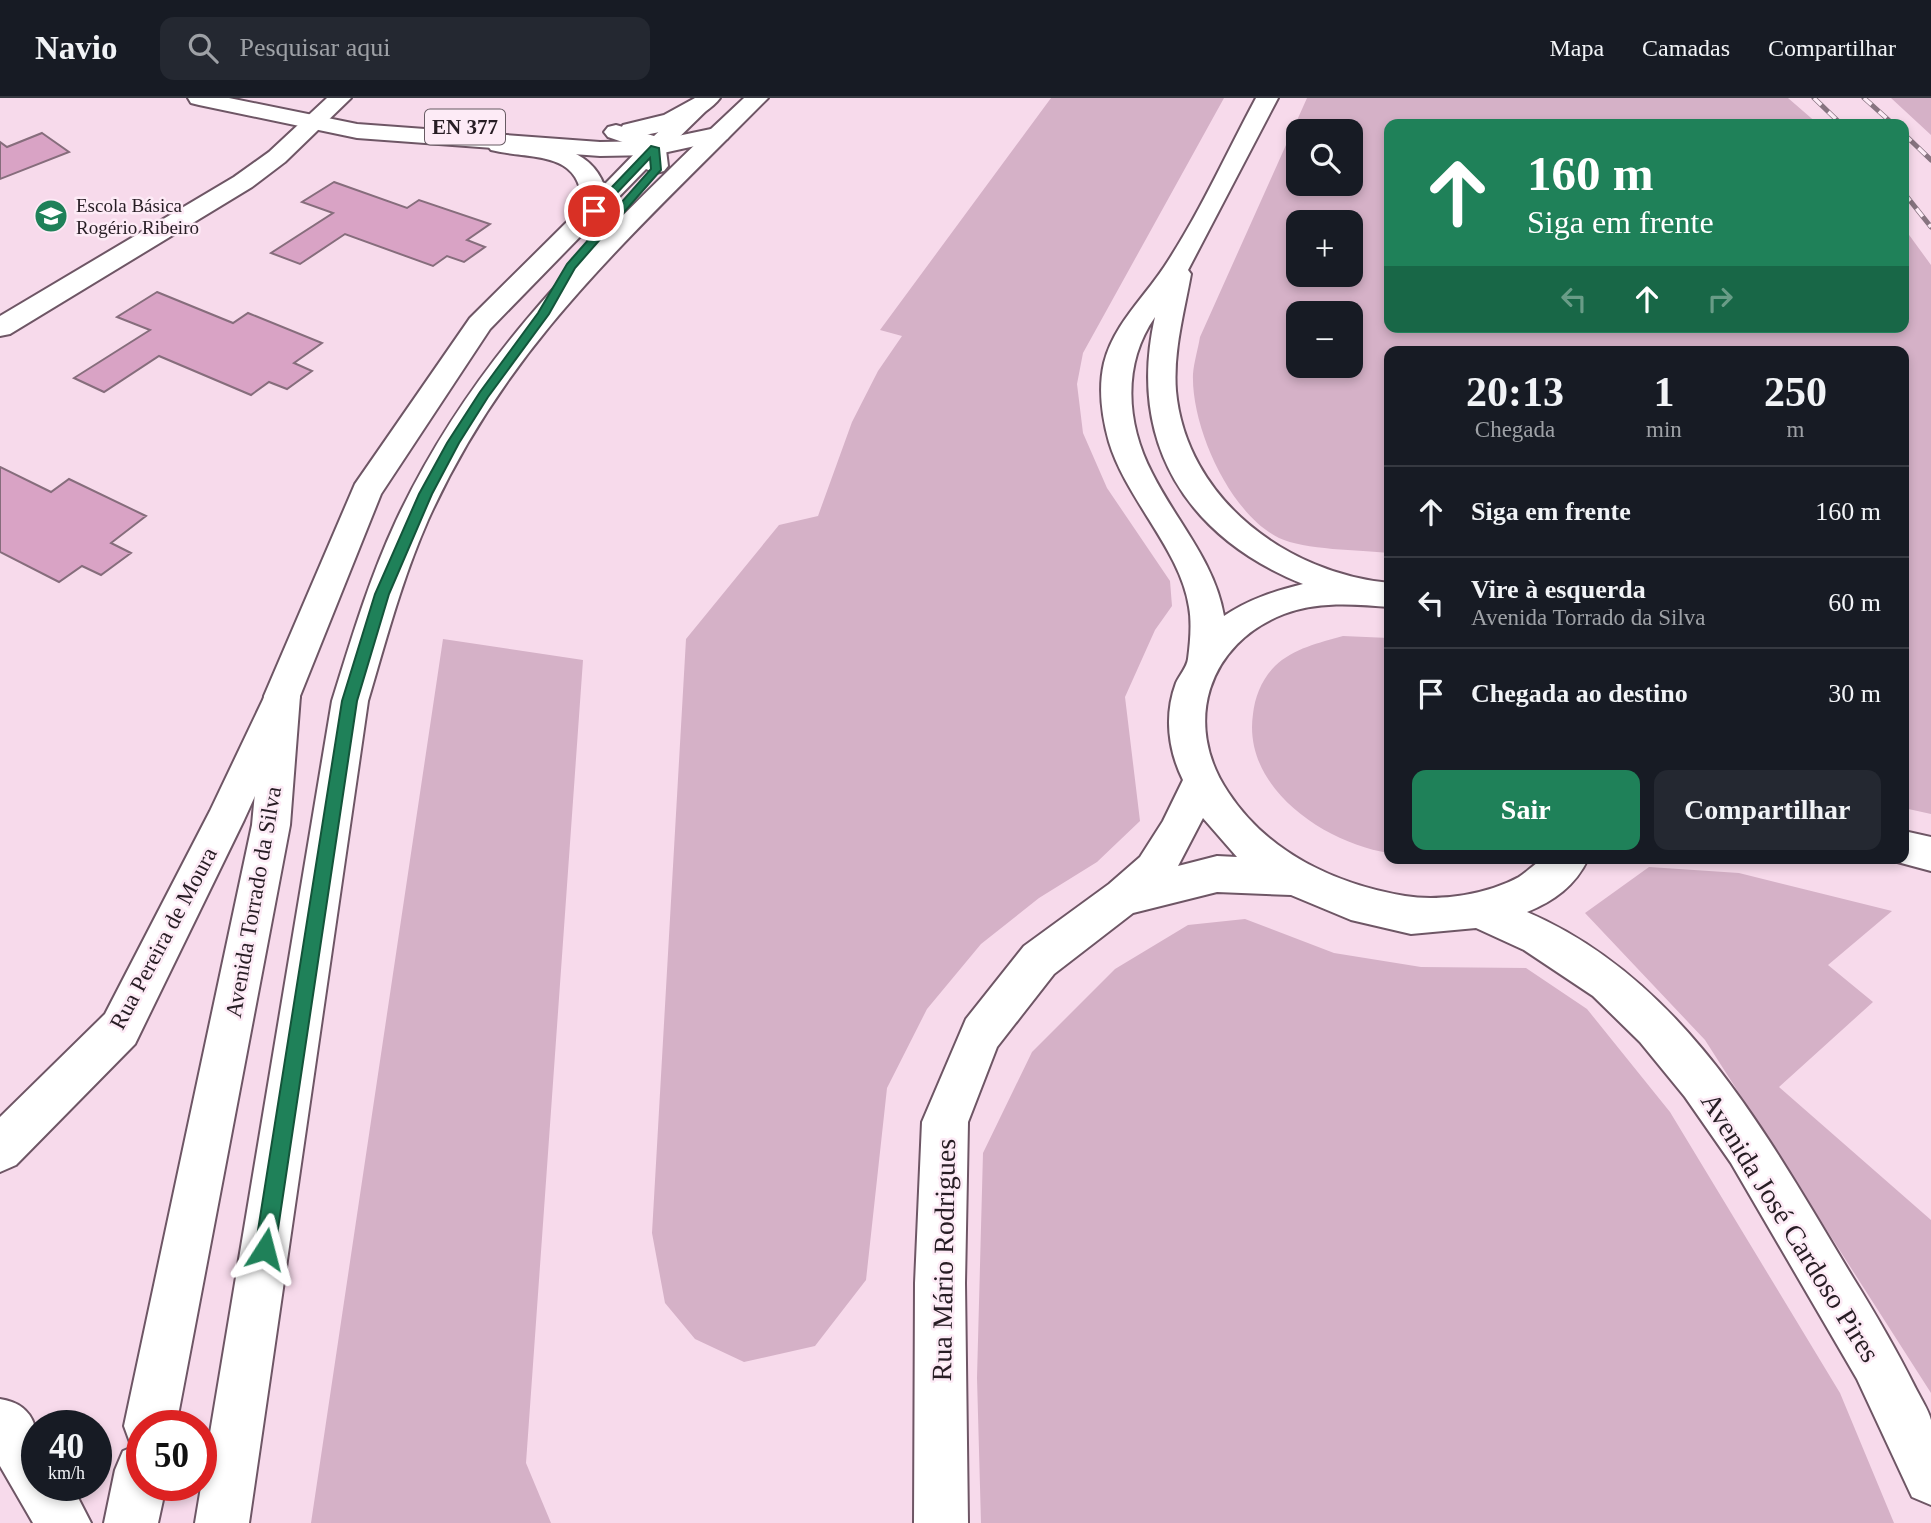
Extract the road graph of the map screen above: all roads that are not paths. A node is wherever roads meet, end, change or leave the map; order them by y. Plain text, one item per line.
1 (199, 98) edge
2 (341, 98) edge
3 (757, 98) edge
4 (1267, 98) edge
5 (709, 112) edge
6 (314, 124) junction
7 (616, 132) junction
8 (473, 141) junction
9 (654, 148) junction
10 (594, 211) junction
11 (1181, 262) junction
12 (544, 314) junction
13 (0, 328) edge
14 (1372, 593) edge
15 (1204, 657) junction
16 (282, 696) junction
17 (1201, 782) junction
18 (1909, 849) edge
19 (1931, 854) edge
20 (1562, 864) edge
21 (1295, 878) junction
22 (1123, 897) junction
23 (1480, 911) junction
24 (0, 1149) edge
25 (153, 1410) edge
26 (0, 1425) edge
27 (21, 1451) edge
28 (1931, 1478) edge
29 (51, 1501) edge
30 (136, 1501) edge
31 (64, 1523) edge
32 (131, 1523) edge
33 (222, 1523) edge
34 (941, 1523) edge

1 - 6 main road, EN 377
2 - 6 main road
3 - 5 main road, Avenida Torrado da Silva
4 - 11 main road
5 - 7 main road, EN 377
5 - 9 main road, Avenida Torrado da Silva
5 - 9 main road, EN 377
5 - 12 main road, Avenida Torrado da Silva
6 - 7 main road, EN 377
6 - 8 main road, EN 377
6 - 13 main road
7 - 9 main road
8 - 9 main road, EN 377
8 - 10 main road
9 - 10 main road, Avenida Torrado da Silva
9 - 12 main road
10 - 16 main road, Avenida Torrado da Silva
11 - 14 main road
11 - 15 main road
12 - 33 main road, Avenida Torrado da Silva
14 - 15 main road
15 - 17 main road
16 - 24 main road, Rua Pereira de Moura
16 - 25 main road, Avenida Torrado da Silva
17 - 21 main road
17 - 22 main road, Rua Mário Rodrigues
18 - 19 main road
20 - 23 main road
21 - 22 main road, Rua Mário Rodrigues
21 - 23 main road
22 - 34 main road, Rua Mário Rodrigues
23 - 28 main road, Avenida José Cardoso Pires
26 - 27 main road
29 - 31 main road
30 - 32 main road

